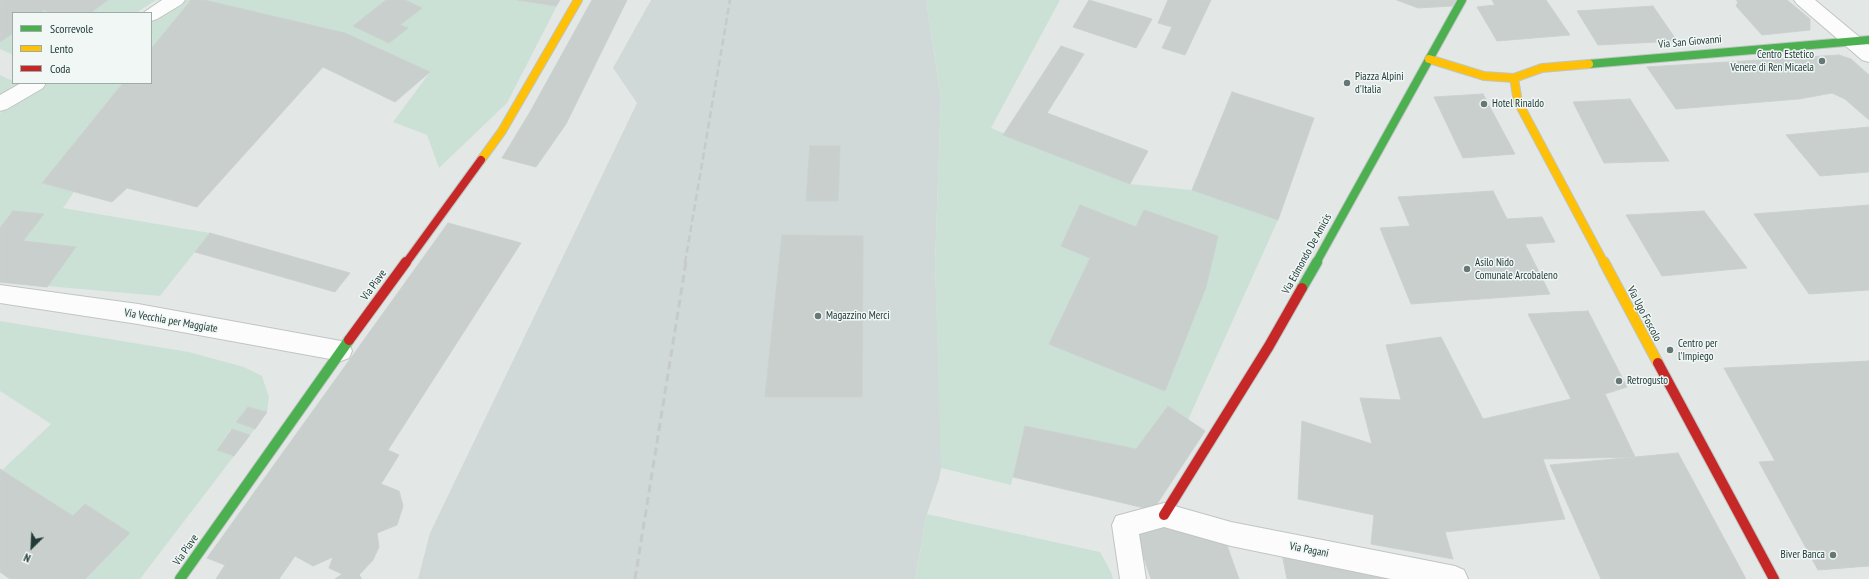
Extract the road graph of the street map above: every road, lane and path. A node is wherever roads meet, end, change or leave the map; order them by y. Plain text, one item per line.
1 (176, 0) edge
2 (578, 0) edge
3 (1462, 0) edge
4 (1802, 0) edge
5 (152, 14) edge
6 (1861, 41) edge
7 (1869, 55) edge
8 (1430, 59) junction
9 (1514, 78) junction
10 (34, 84) edge
11 (0, 104) edge
12 (0, 294) edge
13 (341, 351) junction
14 (1164, 515) junction
15 (180, 579) edge
16 (1133, 579) edge
17 (1455, 579) edge
18 (1774, 579) edge

1 - 5 street
2 - 13 street, Via Piave
3 - 8 street, Via Edmondo De Amicis
4 - 6 street
6 - 7 street
6 - 9 street, Via San Giovanni
8 - 9 street
8 - 14 street, Via Edmondo De Amicis
9 - 18 street, Via Ugo Foscolo
10 - 11 street
12 - 13 street, Via Vecchia per Maggiate
13 - 15 street, Via Piave
14 - 16 street
14 - 17 street, Via Pagani

